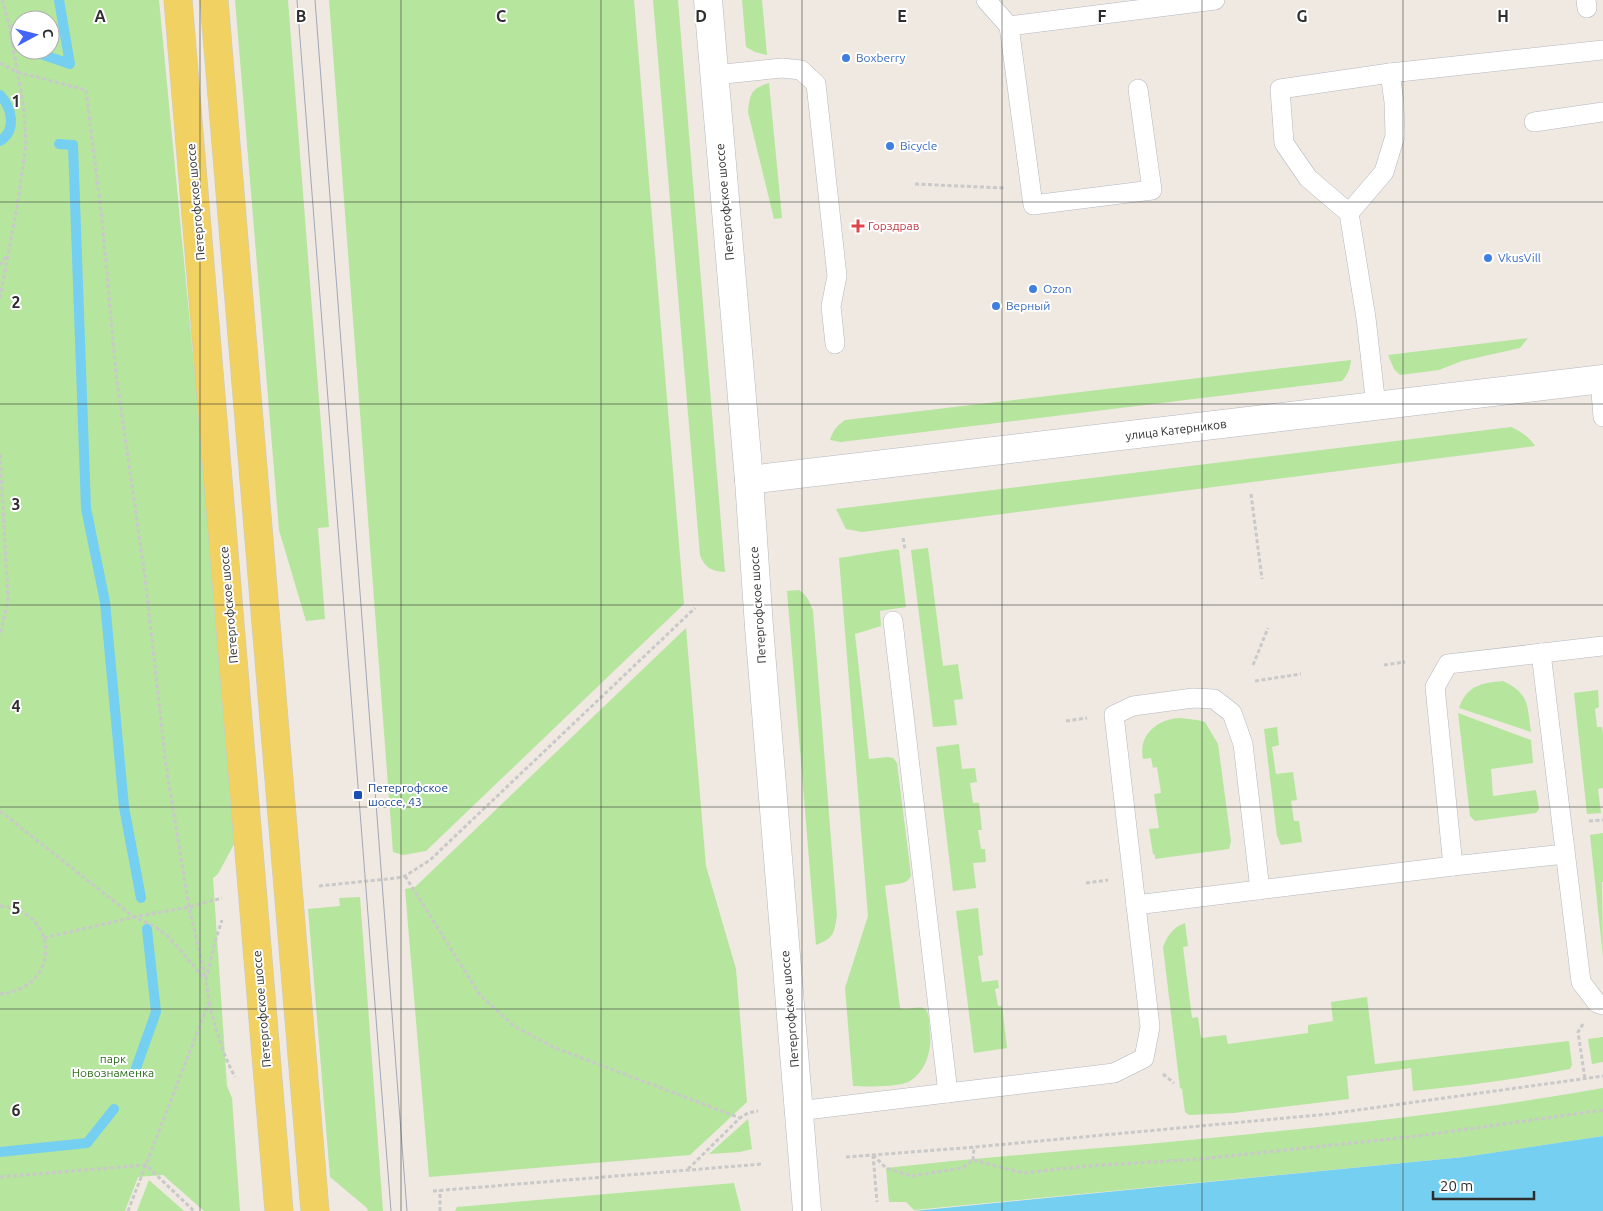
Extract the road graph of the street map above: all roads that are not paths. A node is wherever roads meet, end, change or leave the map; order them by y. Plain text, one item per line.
1 (178, 0) edge
2 (214, 0) edge
3 (708, 0) edge
4 (986, 0) edge
5 (1215, 0) edge
6 (1009, 26) junction
7 (1603, 50) edge
8 (1390, 73) junction
9 (714, 75) junction
10 (1138, 89) dead end
11 (1603, 112) edge
12 (1534, 122) dead end
13 (1349, 213) junction
14 (836, 344) dead end
15 (1602, 380) edge
16 (1376, 406) junction
17 (1603, 417) edge
18 (749, 480) junction
19 (893, 621) dead end
20 (1603, 646) edge
21 (1541, 653) junction
22 (1566, 854) junction
23 (1453, 866) junction
24 (1260, 890) junction
25 (1136, 905) junction
26 (1603, 1004) edge
27 (948, 1093) junction
28 (798, 1111) junction
29 (279, 1211) edge
30 (314, 1211) edge
31 (807, 1211) edge

1 - 29 main road, Петергофское шоссе
2 - 30 main road
3 - 9 street, Петергофское шоссе
4 - 6 lane
5 - 6 lane
6 - 10 lane
7 - 8 lane
8 - 13 lane
8 - 13 lane
9 - 14 lane
9 - 18 street, Петергофское шоссе
11 - 12 lane
13 - 16 lane
15 - 16 street, улица Катерников
15 - 17 lane
16 - 18 street, улица Катерников
18 - 28 street, Петергофское шоссе
19 - 27 lane
20 - 21 lane
21 - 22 lane
21 - 23 lane
22 - 23 lane
22 - 26 lane
23 - 24 lane
24 - 25 lane
24 - 25 lane
25 - 27 lane
27 - 28 lane
28 - 31 street, Петергофское шоссе

